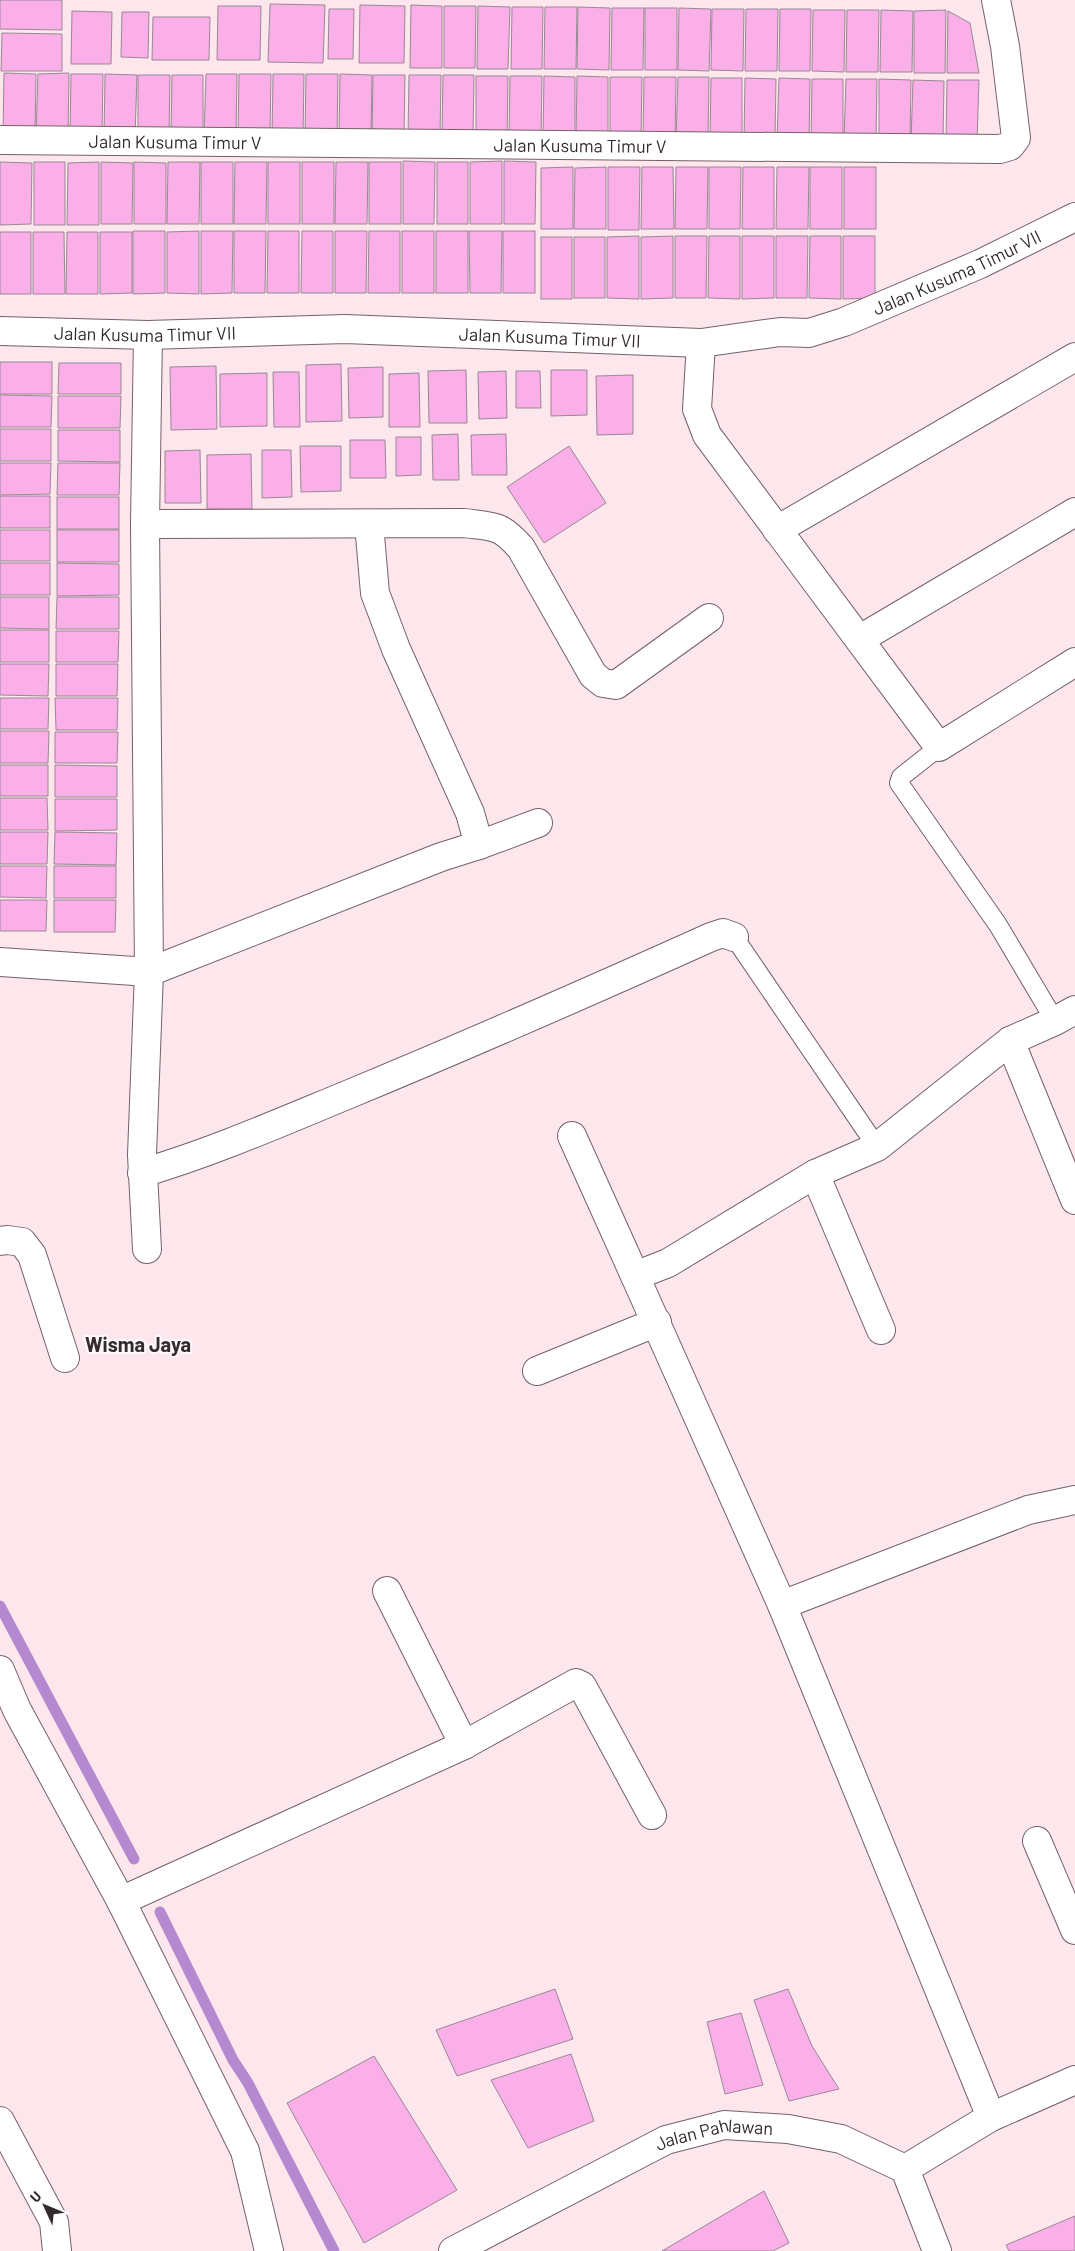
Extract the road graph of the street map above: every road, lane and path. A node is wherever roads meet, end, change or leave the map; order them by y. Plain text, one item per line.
1 (996, 0) edge
2 (0, 140) edge
3 (1075, 217) edge
4 (0, 331) edge
5 (148, 335) junction
6 (701, 343) junction
7 (1075, 357) edge
8 (1075, 512) edge
9 (145, 524) junction
10 (369, 524) junction
11 (777, 530) junction
12 (709, 618) dead end
13 (860, 640) junction
14 (1075, 662) edge
15 (940, 748) junction
16 (538, 823) dead end
17 (479, 845) junction
18 (734, 937) joint
19 (0, 962) edge
20 (149, 972) junction
21 (1065, 1016) edge
22 (1010, 1041) junction
23 (572, 1136) dead end
24 (877, 1147) junction
25 (142, 1173) junction
26 (815, 1174) junction
27 (1075, 1200) edge
28 (0, 1241) edge
29 (147, 1249) dead end
30 (635, 1276) junction
31 (657, 1322) junction
32 (881, 1330) dead end
33 (64, 1358) dead end
34 (537, 1371) dead end
35 (1075, 1500) edge
36 (387, 1591) dead end
37 (782, 1605) junction
38 (0, 1670) edge
39 (8, 1713) edge
40 (464, 1746) junction
41 (652, 1815) dead end
42 (1037, 1841) dead end
43 (121, 1901) junction
44 (1075, 1930) edge
45 (1075, 2080) edge
46 (991, 2117) junction
47 (0, 2121) edge
48 (905, 2169) junction
49 (483, 2243) edge
50 (57, 2251) edge
51 (269, 2251) edge
52 (453, 2251) edge
53 (937, 2251) edge

1 - 2 street, Jalan Kusuma Timur V
3 - 6 street, Jalan Kusuma Timur VII
4 - 5 street, Jalan Kusuma Timur VII
5 - 6 street, Jalan Kusuma Timur VII
5 - 9 street
6 - 11 street
7 - 11 street
8 - 13 street
9 - 10 street
9 - 20 street
10 - 12 street
10 - 17 street
11 - 13 street
13 - 15 street
14 - 15 street
15 - 21 lane
16 - 17 street
17 - 20 street
18 - 24 lane
18 - 25 street
19 - 20 street
20 - 25 street
21 - 22 street
22 - 24 street
22 - 27 street
23 - 30 street
24 - 26 street
25 - 29 street
26 - 30 street
26 - 32 street
28 - 33 street
30 - 31 street
31 - 34 street
31 - 37 street
35 - 37 street
36 - 40 street
37 - 46 street
38 - 39 street
39 - 43 street
40 - 41 street
40 - 43 street
42 - 44 street
43 - 51 street
45 - 46 street
46 - 48 street
47 - 50 street
48 - 49 street, Jalan Pahlawan
48 - 53 street
49 - 52 street, Jalan Pahlawan

